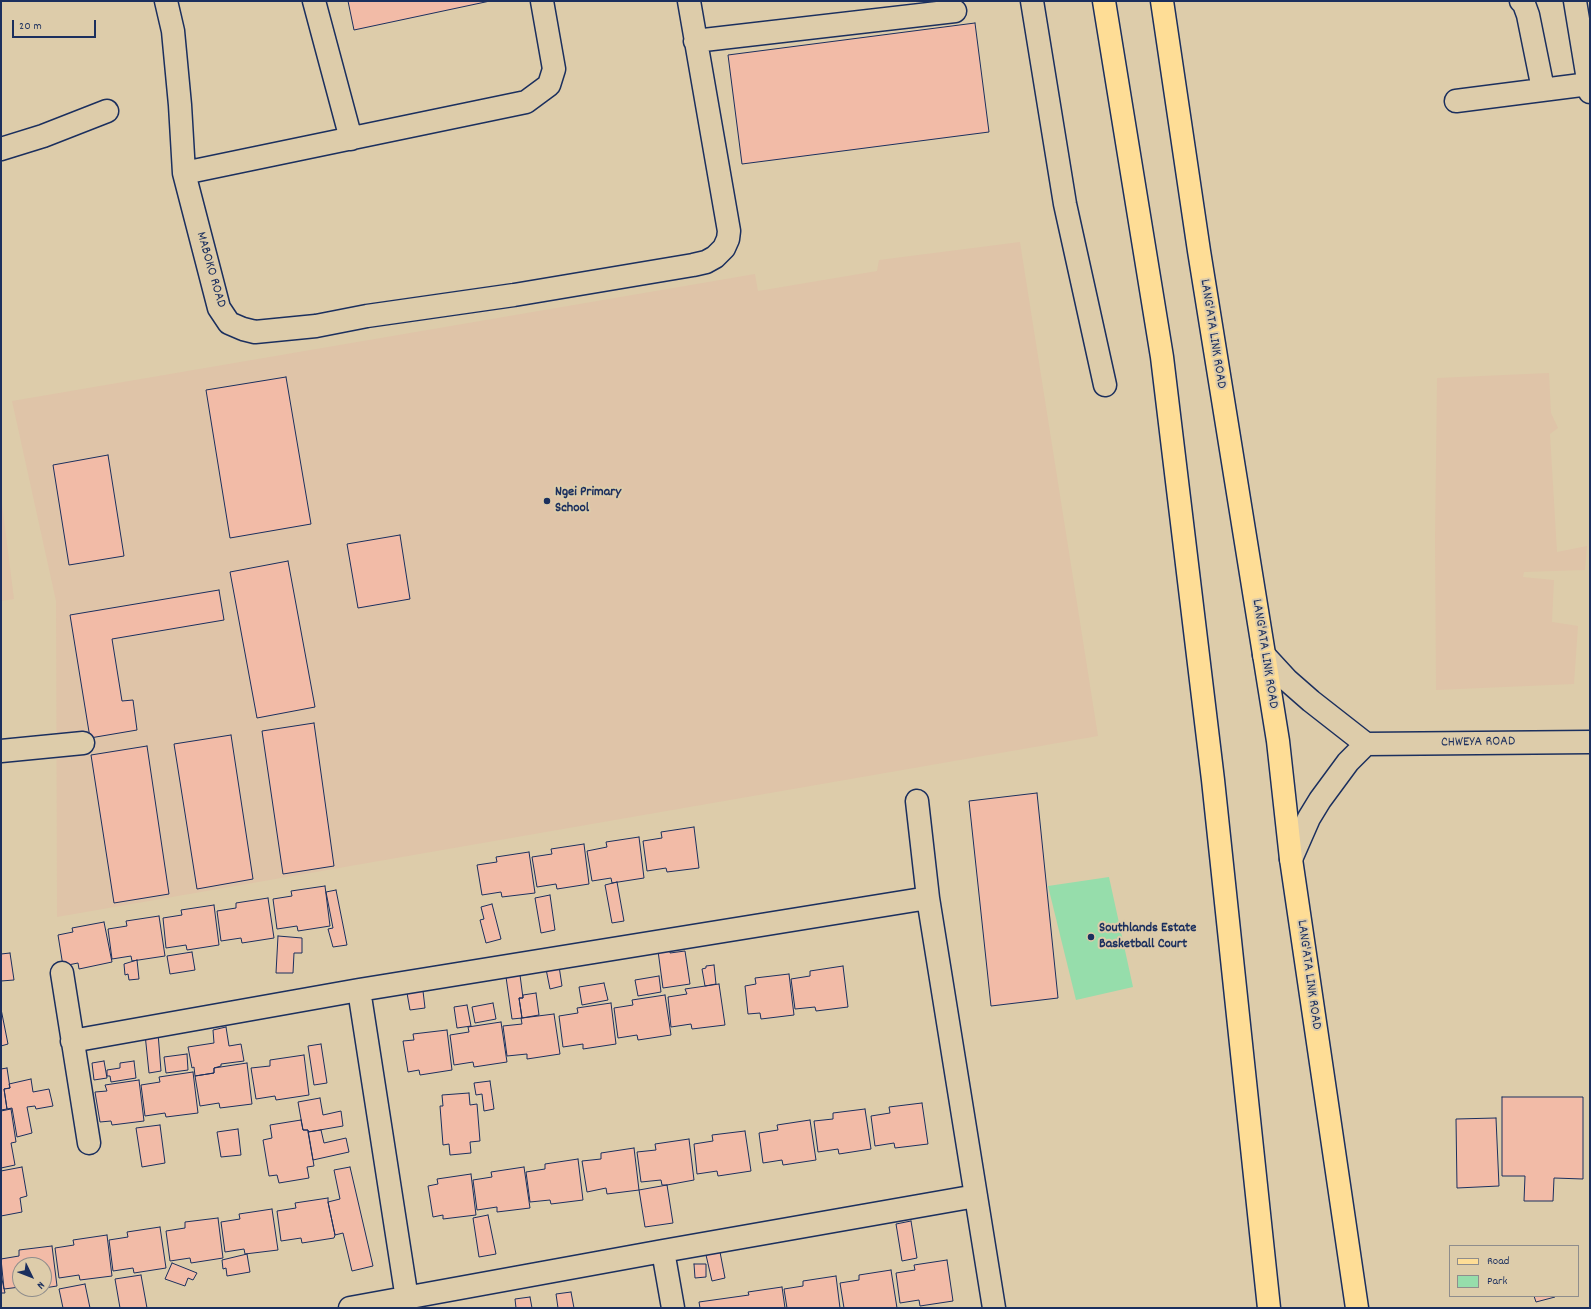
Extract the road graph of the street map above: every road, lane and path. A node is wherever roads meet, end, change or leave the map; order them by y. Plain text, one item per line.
1 (166, 1) edge
2 (314, 1) edge
3 (542, 1) edge
4 (689, 1) edge
5 (1032, 1) edge
6 (1104, 1) edge
7 (1162, 1) edge
8 (1521, 1) edge
9 (1575, 1) edge
10 (955, 11) dead end
11 (695, 41) junction
12 (1590, 88) edge
13 (1543, 89) junction
14 (1456, 101) dead end
15 (107, 111) dead end
16 (351, 139) junction
17 (1, 149) edge
18 (184, 174) junction
19 (1105, 385) dead end
20 (1264, 655) junction
21 (1590, 742) edge
22 (83, 743) dead end
23 (1366, 744) junction
24 (1, 751) edge
25 (917, 801) dead end
26 (1291, 859) junction
27 (928, 898) junction
28 (62, 973) dead end
29 (359, 990) junction
30 (72, 1041) junction
31 (89, 1143) dead end
32 (976, 1196) junction
33 (663, 1251) junction
34 (407, 1299) junction
35 (350, 1308) edge
36 (673, 1308) edge
37 (994, 1308) edge
38 (1269, 1308) edge
39 (1357, 1308) edge

1 - 18 street, MABOKO ROAD
2 - 16 street
3 - 16 street
4 - 11 street, MABOKO ROAD
5 - 19 street
6 - 38 main road
7 - 20 main road, LANG'ATA LINK ROAD
8 - 13 street
9 - 12 street
10 - 11 street
11 - 18 street, MABOKO ROAD
12 - 13 street
13 - 14 street
15 - 17 street
16 - 18 street
20 - 23 street
20 - 26 main road, LANG'ATA LINK ROAD
21 - 23 street, CHWEYA ROAD
22 - 24 street
23 - 26 street
25 - 27 street
26 - 39 main road, LANG'ATA LINK ROAD
27 - 29 street
27 - 32 street
28 - 30 street
29 - 30 street
29 - 34 street
30 - 31 street
32 - 33 street
32 - 37 street
33 - 34 street
33 - 36 street
34 - 35 street

